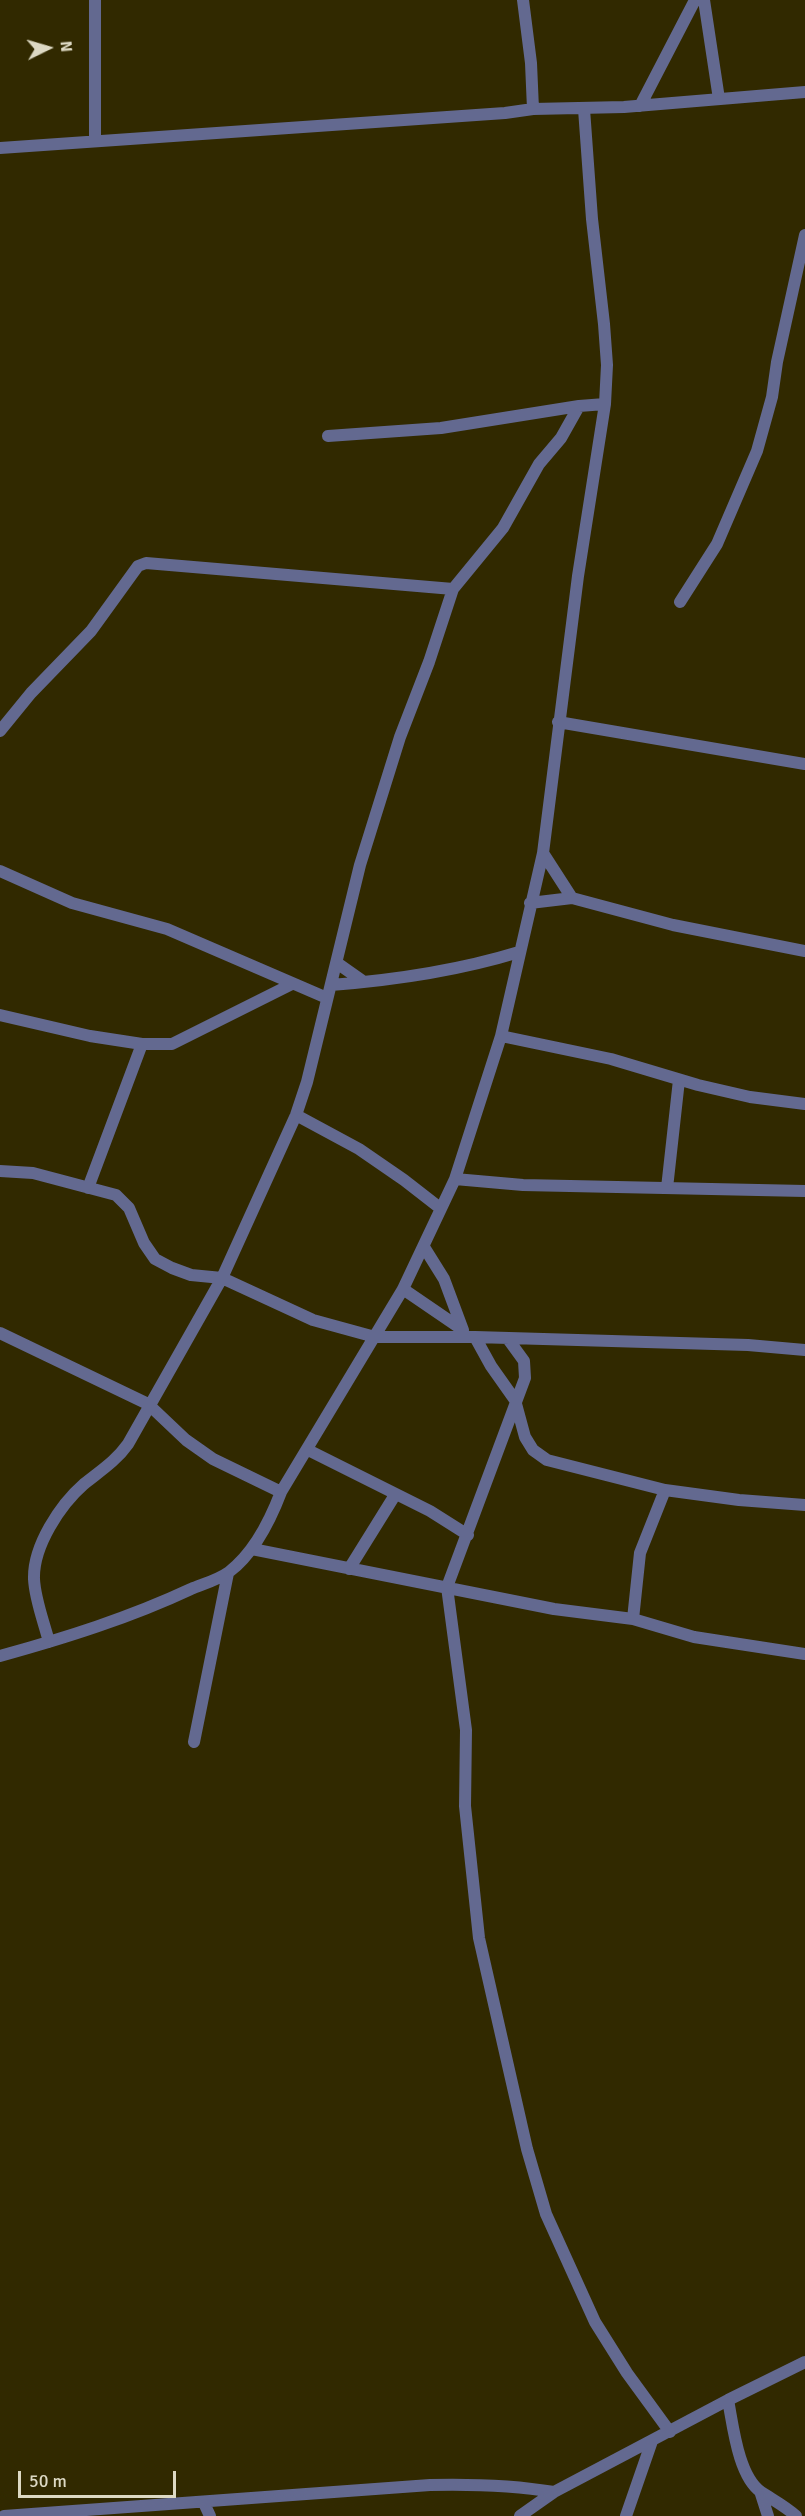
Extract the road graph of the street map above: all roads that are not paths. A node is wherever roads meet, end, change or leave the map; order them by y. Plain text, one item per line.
1 (95, 0) edge
2 (523, 0) edge
3 (695, 0) edge
4 (704, 0) edge
5 (805, 92) edge
6 (719, 99) junction
7 (640, 106) junction
8 (533, 109) junction
9 (584, 109) junction
10 (95, 140) junction
11 (0, 148) edge
12 (805, 235) edge
13 (605, 404) junction
14 (579, 406) junction
15 (328, 436) dead end
16 (453, 589) junction
17 (680, 602) dead end
18 (558, 722) junction
19 (0, 731) edge
20 (805, 764) edge
21 (543, 853) junction
22 (0, 871) edge
23 (572, 898) junction
24 (530, 903) junction
25 (805, 951) edge
26 (519, 952) junction
27 (337, 963) junction
28 (363, 982) junction
29 (291, 984) junction
30 (329, 991) junction
31 (0, 1015) edge
32 (501, 1035) junction
33 (142, 1044) junction
34 (679, 1080) junction
35 (805, 1104) edge
36 (296, 1115) junction
37 (0, 1171) edge
38 (455, 1179) junction
39 (88, 1188) junction
40 (667, 1188) junction
41 (805, 1191) edge
42 (440, 1208) junction
43 (424, 1247) junction
44 (222, 1278) junction
45 (403, 1289) junction
46 (0, 1333) edge
47 (469, 1335) junction
48 (375, 1337) junction
49 (508, 1339) junction
50 (805, 1350) edge
51 (515, 1400) junction
52 (148, 1404) junction
53 (308, 1450) junction
54 (665, 1490) junction
55 (281, 1492) junction
56 (395, 1495) junction
57 (805, 1505) edge
58 (468, 1535) junction
59 (252, 1549) junction
60 (349, 1569) junction
61 (228, 1573) junction
62 (447, 1587) junction
63 (633, 1620) junction
64 (49, 1642) junction
65 (805, 1654) edge
66 (0, 1656) edge
67 (194, 1742) dead end
68 (805, 2362) edge
69 (728, 2400) junction
70 (670, 2432) junction
71 (652, 2441) junction
72 (760, 2491) junction
73 (554, 2492) junction
74 (204, 2503) junction
75 (4, 2516) edge
76 (210, 2516) edge
77 (520, 2516) edge
78 (626, 2516) edge
79 (768, 2516) edge
80 (796, 2516) edge

1 - 10 street
2 - 8 street
3 - 7 street
4 - 6 street
5 - 6 street
6 - 7 street
7 - 9 street
8 - 9 street
8 - 10 street
9 - 13 street
10 - 11 street
12 - 17 street
13 - 14 street
13 - 18 street
14 - 15 street
14 - 16 street
16 - 19 street
16 - 27 street
18 - 20 street
18 - 21 street
21 - 23 street
21 - 24 street
22 - 29 street
23 - 24 street
23 - 25 street
24 - 26 street
26 - 28 street
26 - 32 street
27 - 28 street
27 - 30 street
28 - 30 street
29 - 30 street
29 - 33 street
30 - 36 street
31 - 33 street
32 - 34 street
32 - 38 street
33 - 39 street
34 - 35 street
34 - 40 street
36 - 42 street
36 - 44 street
37 - 39 street
38 - 40 street
38 - 42 street
39 - 44 street
40 - 41 street
42 - 43 street
43 - 45 street
43 - 47 street
44 - 48 street
44 - 52 street
45 - 47 street
45 - 48 street
46 - 52 street
47 - 48 street
47 - 49 street
47 - 51 street
48 - 53 street
49 - 50 street
49 - 51 street
51 - 54 street
51 - 58 street
52 - 55 street
52 - 64 street
53 - 55 street
53 - 56 street
54 - 57 street
54 - 63 street
55 - 59 street
56 - 58 street
56 - 60 street
58 - 62 street
59 - 60 street
59 - 61 street
60 - 62 street
61 - 64 street
61 - 67 street
62 - 63 street
62 - 70 street
63 - 65 street
64 - 66 street
68 - 69 street
69 - 70 street
69 - 72 street
70 - 71 street
71 - 73 street
71 - 78 street
72 - 79 street
72 - 80 street
73 - 74 street
73 - 77 street
74 - 75 street
74 - 76 street

